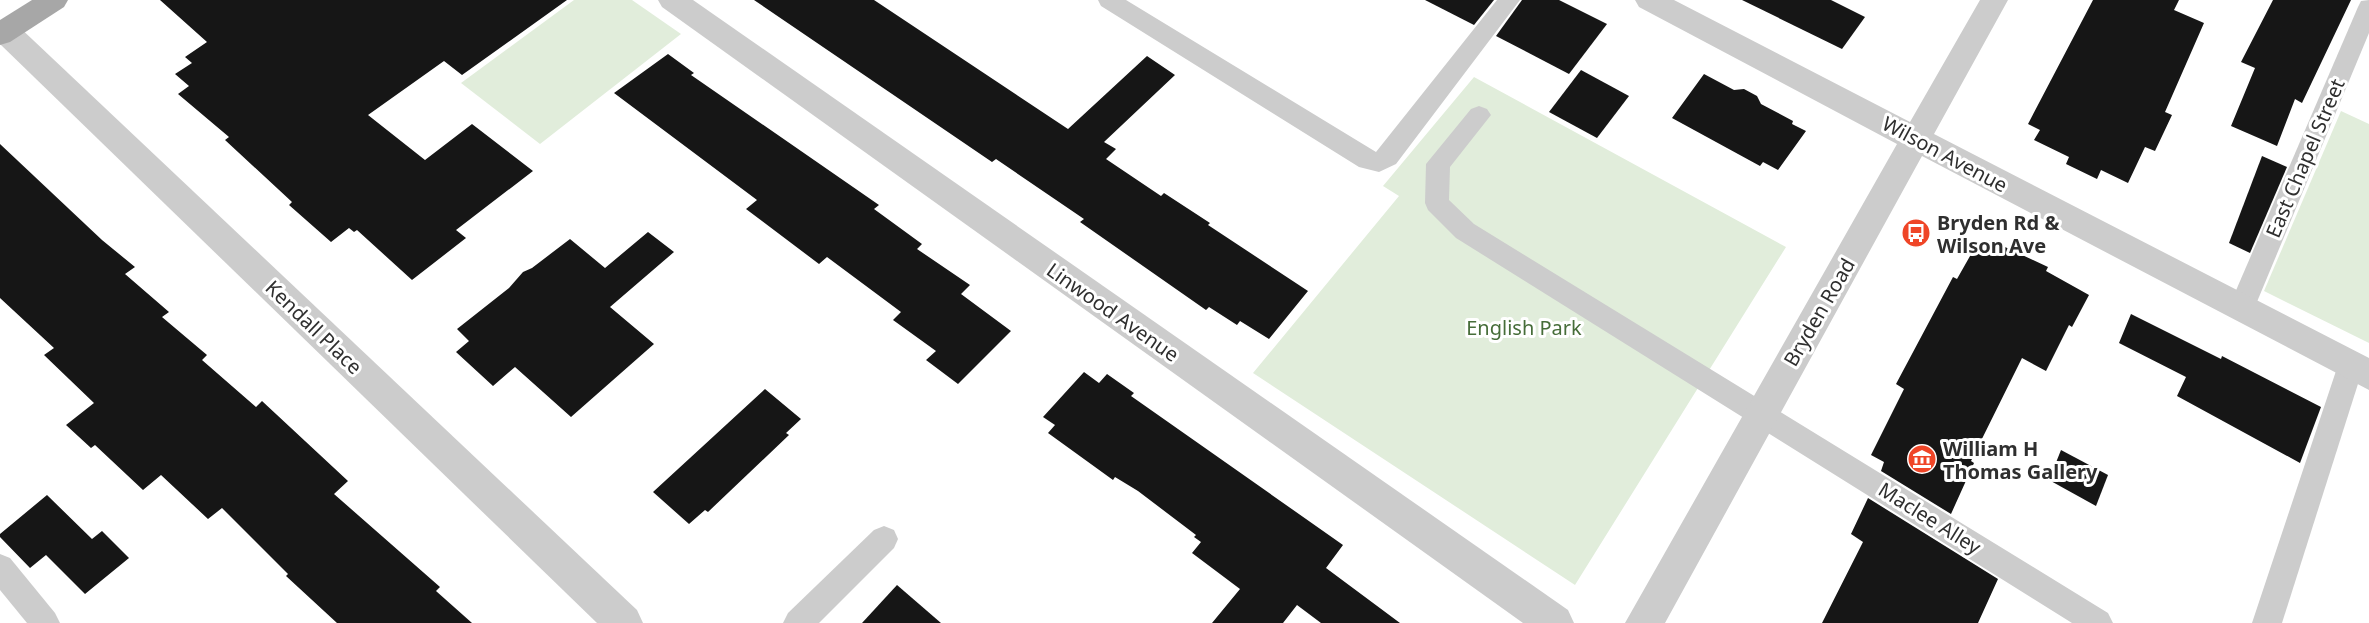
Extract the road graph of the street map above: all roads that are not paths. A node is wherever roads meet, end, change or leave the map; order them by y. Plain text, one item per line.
1 (54, 0) edge
2 (672, 0) edge
3 (1109, 0) edge
4 (1509, 0) edge
5 (1648, 0) edge
6 (1994, 0) edge
7 (2369, 7) edge
8 (2, 32) edge
9 (1479, 115) dead end
10 (1916, 140) junction
11 (2241, 309) junction
12 (2360, 370) edge
13 (1762, 413) junction
14 (884, 539) dead end
15 (0, 568) edge
16 (45, 623) edge
17 (624, 623) edge
18 (798, 623) edge
19 (1555, 623) edge
20 (1644, 623) edge
21 (2098, 623) edge
22 (2267, 623) edge

1 - 8 main road
2 - 19 street, Linwood Avenue
3 - 4 lane
5 - 10 street, Wilson Avenue
6 - 10 street, Bryden Road
7 - 11 lane, East Chapel Street
8 - 17 street, Kendall Place
9 - 13 lane, Maclee Alley
10 - 11 street, Wilson Avenue
10 - 13 street, Bryden Road
11 - 12 street, Wilson Avenue
12 - 22 lane
13 - 20 street, Bryden Road
13 - 21 lane, Maclee Alley
14 - 18 lane
15 - 16 lane

